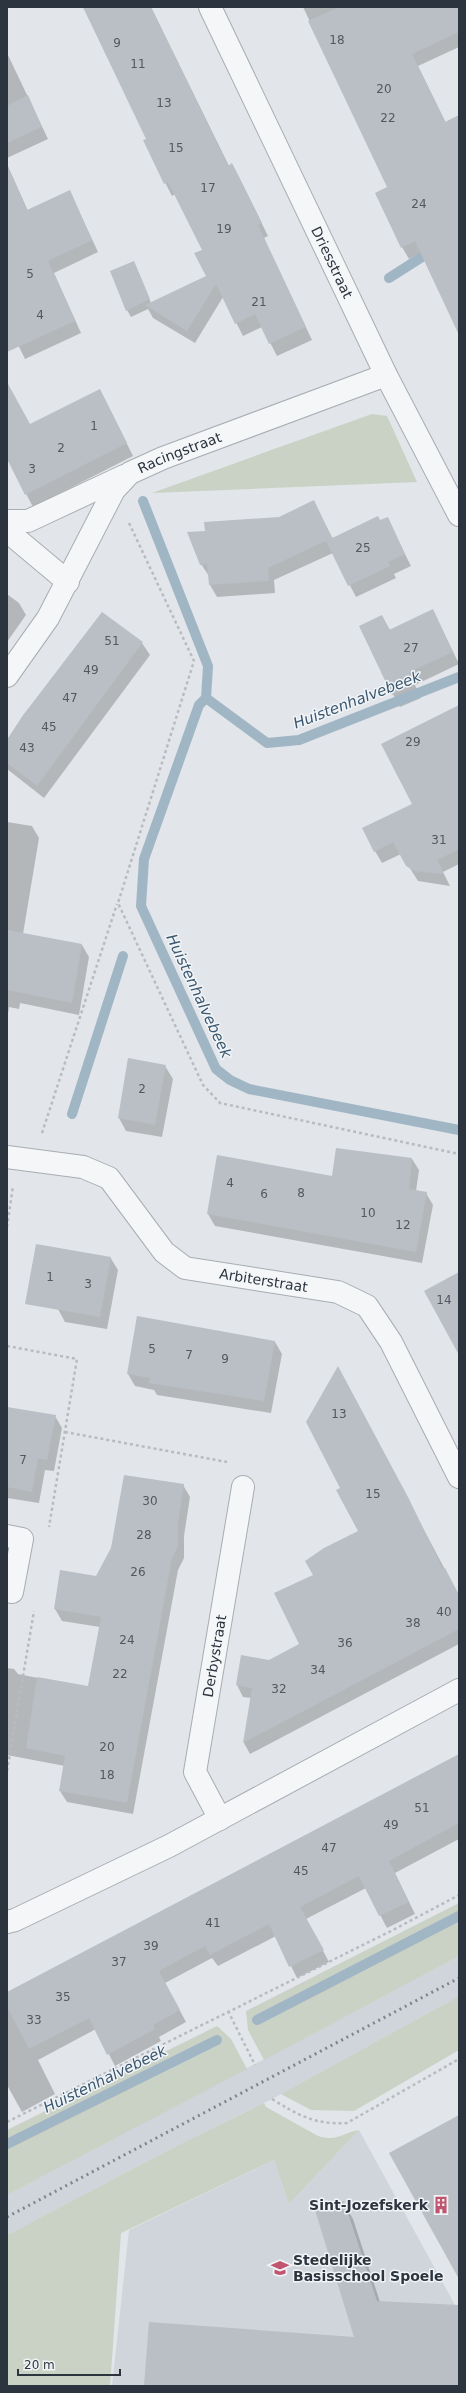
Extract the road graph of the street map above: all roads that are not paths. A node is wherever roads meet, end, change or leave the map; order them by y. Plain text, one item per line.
1 (210, 7) edge
2 (386, 375) junction
3 (130, 473) junction
4 (459, 515) edge
5 (7, 521) edge
6 (7, 531) edge
7 (68, 582) junction
8 (7, 676) edge
9 (19, 1159) edge
10 (459, 1477) edge
11 (243, 1487) road end
12 (7, 1536) edge
13 (7, 1591) edge
14 (459, 1690) edge
15 (220, 1819) junction
16 (7, 1922) edge

1 - 2 street, Driesstraat
2 - 3 street, Racingstraat
2 - 4 street, Driesstraat
3 - 5 street
3 - 7 street, Racingstraat
6 - 7 street
7 - 8 street, Racingstraat
9 - 10 street, Arbiterstraat
11 - 15 street, Derbystraat
12 - 13 street
14 - 15 street
15 - 16 street

